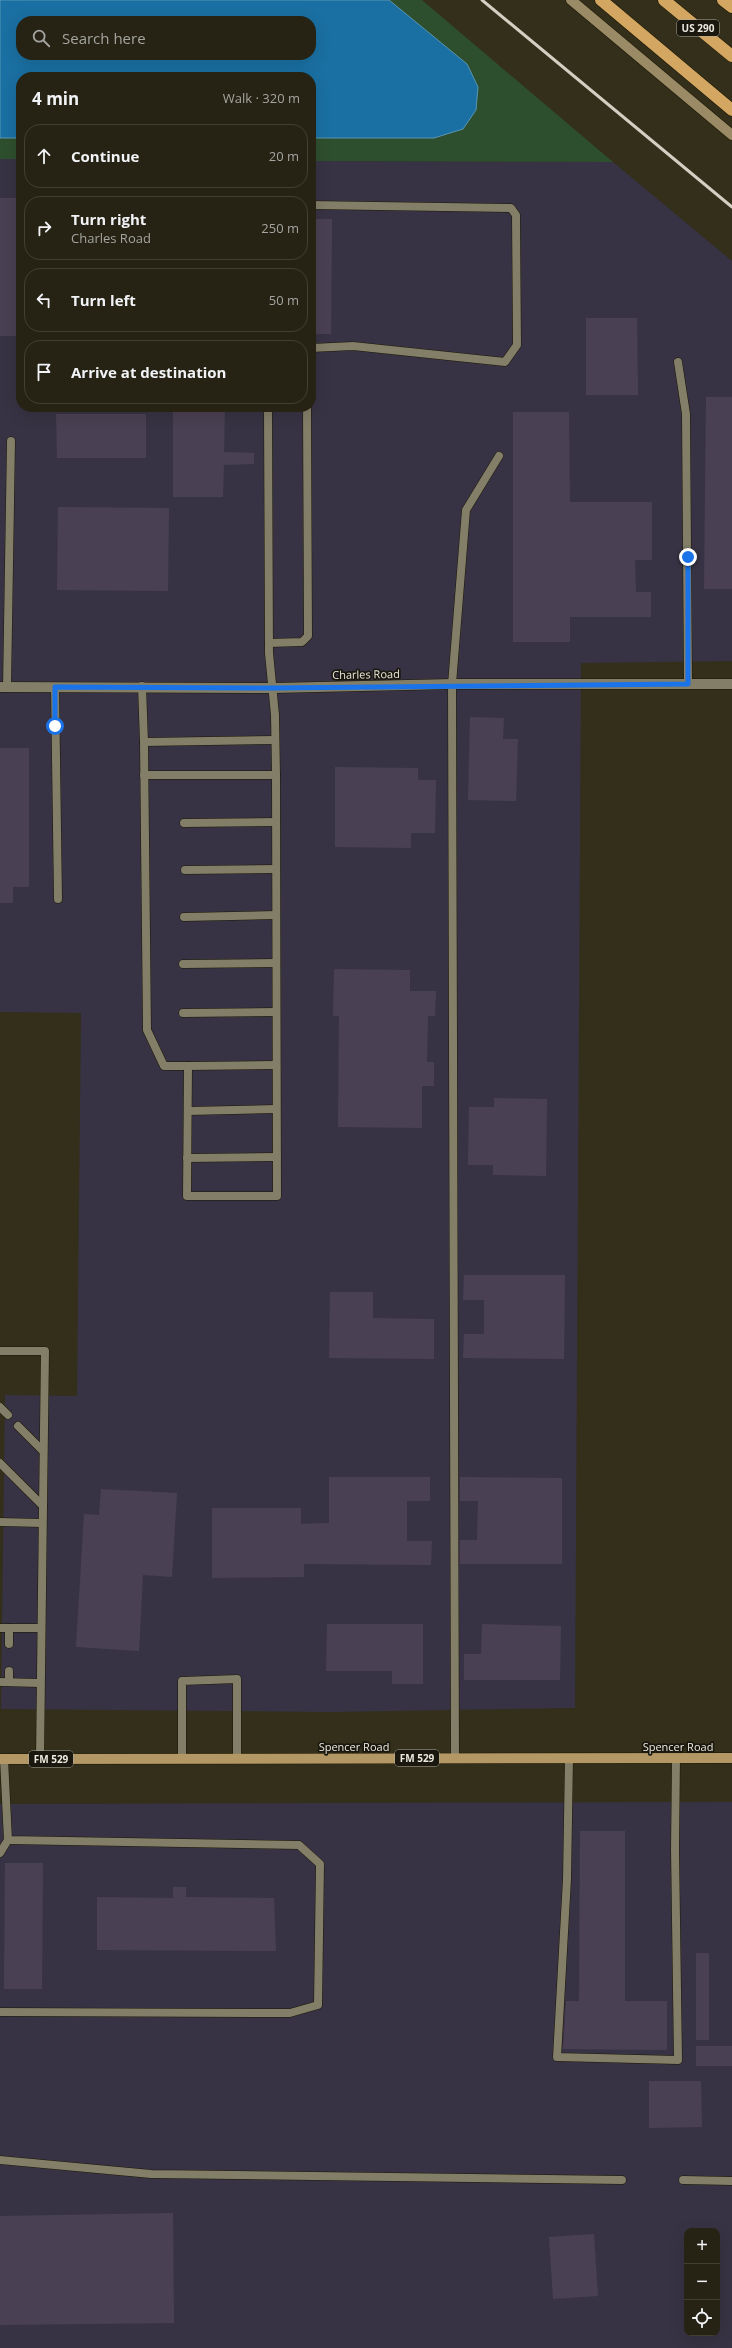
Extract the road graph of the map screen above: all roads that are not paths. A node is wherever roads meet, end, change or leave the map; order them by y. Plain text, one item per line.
1 (571, 0) edge
2 (601, 0) edge
3 (664, 0) edge
4 (723, 0) edge
5 (732, 7) edge
6 (732, 56) edge
7 (732, 110) edge
8 (732, 135) edge
9 (316, 205) edge
10 (316, 348) edge
11 (678, 362) dead end
12 (268, 412) edge
13 (307, 412) edge
14 (11, 441) dead end
15 (499, 456) dead end
16 (269, 643) junction
17 (452, 684) junction
18 (688, 684) junction
19 (732, 684) edge
20 (142, 686) junction
21 (4, 687) edge
22 (55, 687) junction
23 (273, 688) junction
24 (275, 740) junction
25 (144, 742) junction
26 (144, 775) junction
27 (276, 775) junction
28 (276, 822) junction
29 (184, 823) dead end
30 (185, 870) dead end
31 (276, 870) junction
32 (58, 898) dead end
33 (276, 915) junction
34 (184, 917) dead end
35 (276, 963) junction
36 (183, 964) dead end
37 (183, 1012) dead end
38 (275, 1012) junction
39 (276, 1065) junction
40 (188, 1066) junction
41 (276, 1109) junction
42 (188, 1111) junction
43 (187, 1158) junction
44 (276, 1158) junction
45 (0, 1351) edge
46 (0, 1407) edge
47 (8, 1415) dead end
48 (18, 1426) dead end
49 (43, 1451) junction
50 (0, 1463) edge
51 (43, 1506) junction
52 (0, 1522) edge
53 (42, 1523) junction
54 (4, 1628) edge
55 (41, 1628) junction
56 (9, 1644) dead end
57 (9, 1671) dead end
58 (0, 1682) edge
59 (9, 1682) junction
60 (40, 1683) junction
61 (455, 1758) junction
62 (569, 1758) junction
63 (676, 1758) junction
64 (732, 1758) edge
65 (2, 1759) edge
66 (40, 1759) junction
67 (182, 1759) junction
68 (237, 1759) junction
69 (8, 1840) junction
70 (0, 1853) edge
71 (0, 2012) edge
72 (0, 2160) edge
73 (622, 2180) dead end
74 (682, 2180) dead end
75 (732, 2181) edge

1 - 8 main road
2 - 7 highway
3 - 6 highway, US 290
4 - 5 highway
9 - 10 lane
11 - 18 lane
12 - 16 lane
13 - 16 lane
14 - 21 lane
15 - 17 lane
16 - 23 lane
17 - 18 street, Charles Road
17 - 23 street, Charles Road
17 - 61 lane
18 - 19 street, Charles Road
20 - 22 street, Charles Road
20 - 23 street, Charles Road
20 - 25 lane
21 - 22 street, Charles Road
22 - 32 lane
23 - 24 lane
24 - 25 lane
24 - 27 lane
25 - 26 lane
26 - 27 lane
26 - 40 lane
27 - 28 lane
28 - 29 lane
28 - 31 lane
30 - 31 lane
31 - 33 lane
33 - 34 lane
33 - 35 lane
35 - 36 lane
35 - 38 lane
37 - 38 lane
38 - 39 lane
39 - 40 lane
39 - 41 lane
40 - 42 lane
41 - 42 lane
41 - 44 lane
42 - 43 lane
43 - 44 lane
43 - 44 lane
45 - 49 lane
46 - 47 lane
48 - 49 lane
49 - 51 lane
50 - 51 lane
51 - 53 lane
52 - 53 lane
53 - 55 lane
54 - 55 lane
54 - 56 lane
55 - 60 lane
57 - 59 lane
58 - 59 lane
59 - 60 lane
60 - 66 lane
61 - 62 main road, Spencer Road / FM 529
61 - 68 main road, Spencer Road / FM 529
62 - 63 main road, Spencer Road / FM 529
62 - 63 lane
63 - 64 main road, Spencer Road / FM 529
65 - 66 main road, Spencer Road / FM 529
65 - 69 lane
66 - 67 main road, Spencer Road / FM 529
67 - 68 main road, Spencer Road / FM 529
67 - 68 lane
69 - 70 lane
69 - 71 lane
72 - 73 lane
74 - 75 lane

